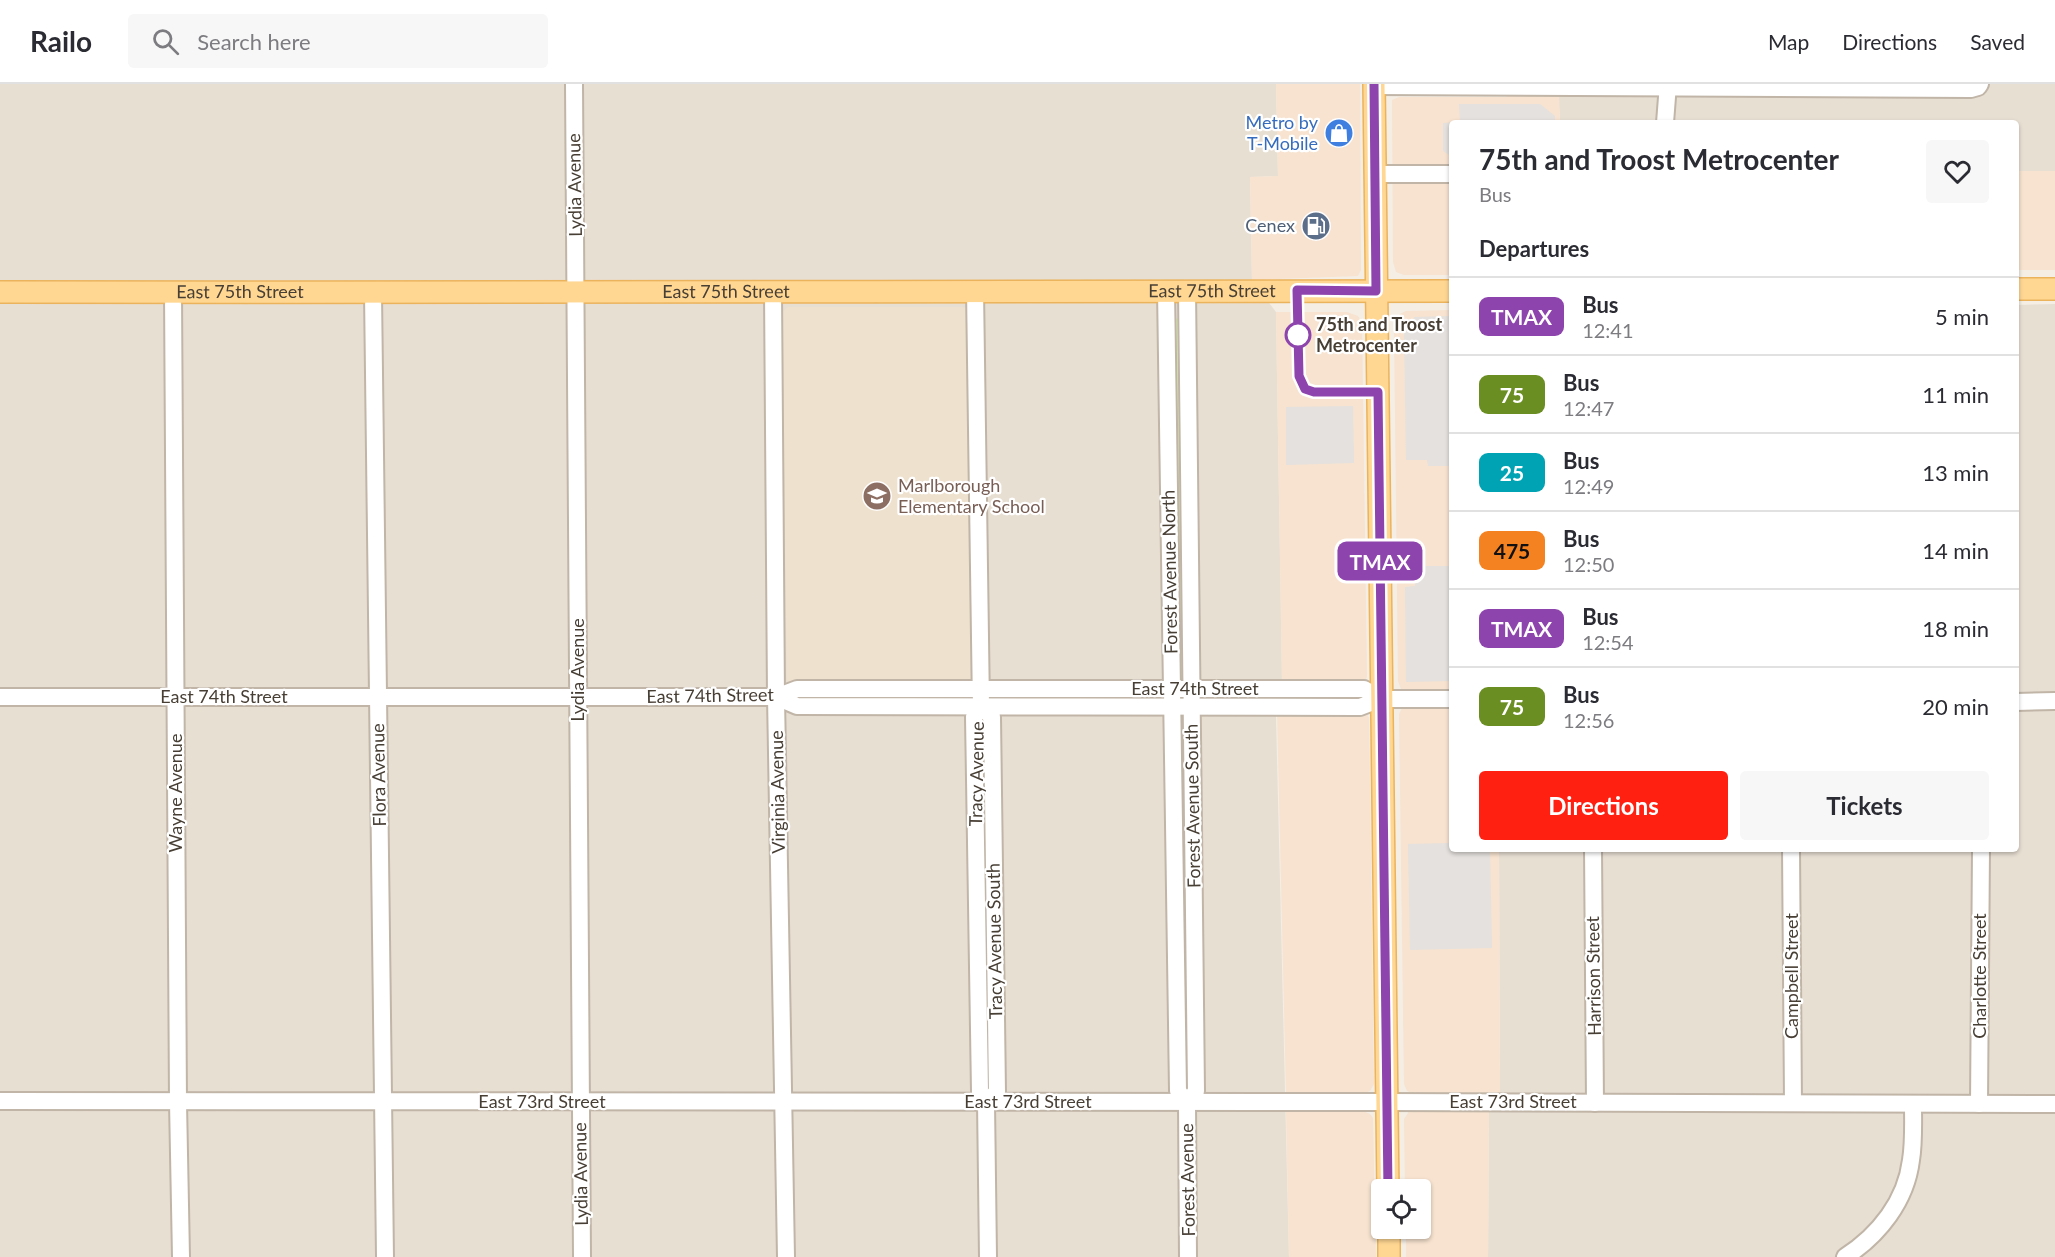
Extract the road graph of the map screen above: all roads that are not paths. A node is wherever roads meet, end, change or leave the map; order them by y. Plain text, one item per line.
1 (574, 84) edge
2 (1374, 85) edge
3 (1668, 85) edge
4 (1979, 86) edge
5 (1665, 120) edge
6 (1376, 174) junction
7 (1449, 174) edge
8 (2019, 289) edge
9 (2055, 289) edge
10 (975, 290) junction
11 (1177, 290) junction
12 (1376, 291) junction
13 (1449, 291) edge
14 (0, 292) edge
15 (173, 292) junction
16 (577, 292) junction
17 (773, 292) junction
18 (373, 293) junction
19 (1192, 689) junction
20 (981, 690) junction
21 (0, 696) edge
22 (176, 697) junction
23 (378, 697) junction
24 (578, 697) junction
25 (776, 697) junction
26 (1172, 697) junction
27 (1381, 699) junction
28 (1449, 699) edge
29 (2055, 701) edge
30 (2019, 702) edge
31 (1192, 706) junction
32 (981, 707) junction
33 (1593, 852) edge
34 (1791, 852) edge
35 (1981, 852) edge
36 (0, 1101) edge
37 (178, 1101) junction
38 (383, 1102) junction
39 (580, 1102) junction
40 (783, 1102) junction
41 (986, 1102) junction
42 (1387, 1102) junction
43 (1187, 1103) junction
44 (1595, 1103) junction
45 (1792, 1103) junction
46 (1913, 1104) junction
47 (1979, 1104) junction
48 (2055, 1104) edge
49 (1388, 1179) edge
50 (1389, 1239) edge
51 (181, 1257) edge
52 (385, 1257) edge
53 (582, 1257) edge
54 (786, 1257) edge
55 (988, 1257) edge
56 (1188, 1257) edge
57 (1389, 1257) edge
58 (1845, 1257) edge

1 - 16 street, Lydia Avenue
2 - 3 street
2 - 6 main road
3 - 4 street
3 - 5 street
6 - 7 street
6 - 12 main road
8 - 9 main road
10 - 11 main road, East 75th Street
10 - 17 main road, East 75th Street
10 - 20 street, Tracy Avenue
11 - 12 main road, East 75th Street
11 - 19 street, Forest Avenue South
11 - 26 street, Forest Avenue North
12 - 13 main road, East 75th Street
12 - 27 main road
14 - 15 main road, East 75th Street
15 - 18 main road, East 75th Street
15 - 22 street, Wayne Avenue
16 - 17 main road, East 75th Street
16 - 18 main road, East 75th Street
16 - 24 street, Lydia Avenue
17 - 25 street, Virginia Avenue
18 - 23 street, Flora Avenue
19 - 26 street, East 74th Street
19 - 27 street, East 74th Street
19 - 31 street, Forest Avenue South
20 - 25 street, East 74th Street
20 - 26 street, East 74th Street
20 - 32 street, Tracy Avenue
21 - 22 street, East 74th Street
22 - 23 street, East 74th Street
22 - 37 street, Wayne Avenue
23 - 24 street, East 74th Street
23 - 38 street, Flora Avenue
24 - 25 street, East 74th Street
24 - 39 street, Lydia Avenue
25 - 32 street
25 - 40 street, Virginia Avenue
26 - 31 street
26 - 32 street
26 - 43 street, Forest Avenue North
27 - 28 street, East 74th Street
27 - 31 street
27 - 42 main road
29 - 30 street
31 - 43 street, Forest Avenue South
32 - 41 street, Tracy Avenue
33 - 44 street, Harrison Street
34 - 45 street, Campbell Street
35 - 47 street, Charlotte Street
36 - 37 street, East 73rd Street
37 - 38 street, East 73rd Street
37 - 51 street, Wayne Avenue
38 - 39 street, East 73rd Street
38 - 52 street, Flora Avenue
39 - 40 street, East 73rd Street
39 - 53 street, Lydia Avenue
40 - 41 street, East 73rd Street
40 - 54 street, Virginia Avenue
41 - 43 street, East 73rd Street
41 - 55 street, Tracy Avenue
42 - 43 street, East 73rd Street
42 - 44 street, East 73rd Street
42 - 49 main road
43 - 56 street, Forest Avenue
44 - 45 street, East 73rd Street
45 - 46 street, East 73rd Street
46 - 47 street, East 73rd Street
46 - 58 street
47 - 48 street, East 73rd Street
50 - 57 main road

